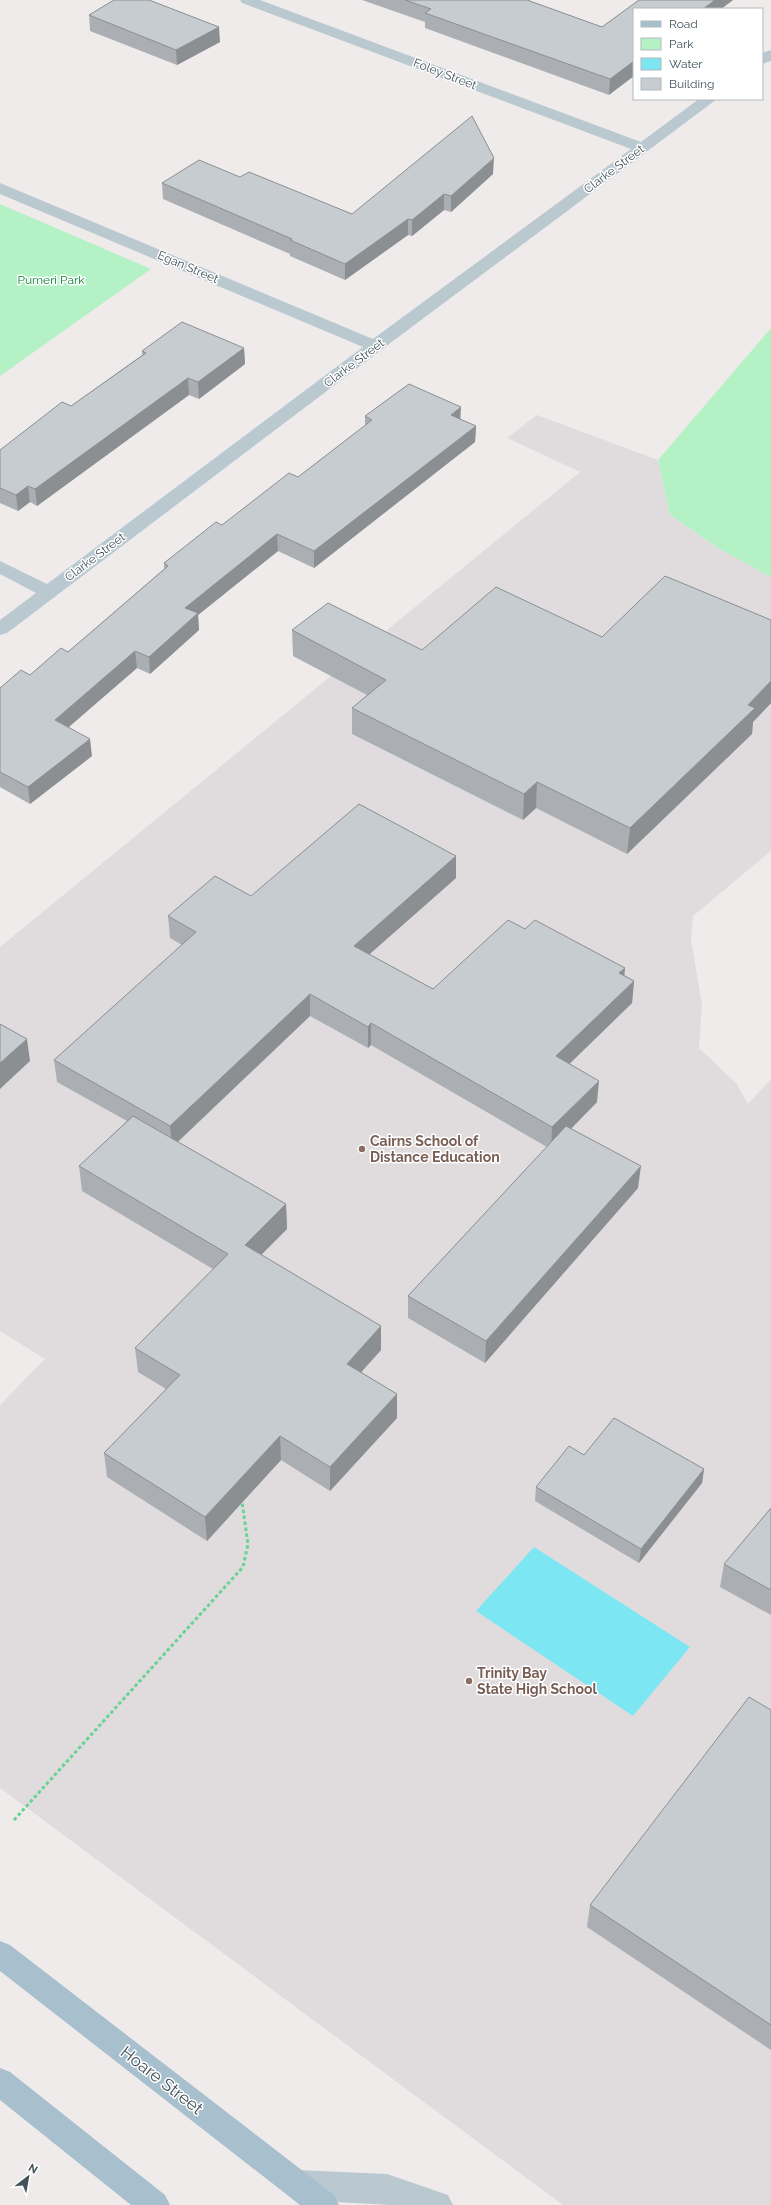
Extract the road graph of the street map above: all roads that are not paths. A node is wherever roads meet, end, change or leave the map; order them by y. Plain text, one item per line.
1 (247, 0) edge
2 (708, 100) edge
3 (642, 148) junction
4 (0, 188) edge
5 (375, 346) junction
6 (0, 567) edge
7 (48, 592) junction
8 (0, 629) edge
9 (0, 1954) edge
10 (0, 2082) edge
11 (298, 2185) junction
12 (154, 2205) edge
13 (324, 2205) edge
14 (438, 2205) edge

1 - 3 street, Foley Street
2 - 3 street, Clarke Street
3 - 5 street, Clarke Street
4 - 5 street, Egan Street
5 - 7 street, Clarke Street
6 - 7 street
7 - 8 street, Clarke Street
9 - 11 main road, Hoare Street
10 - 12 main road
11 - 13 main road, Hoare Street
11 - 14 street

